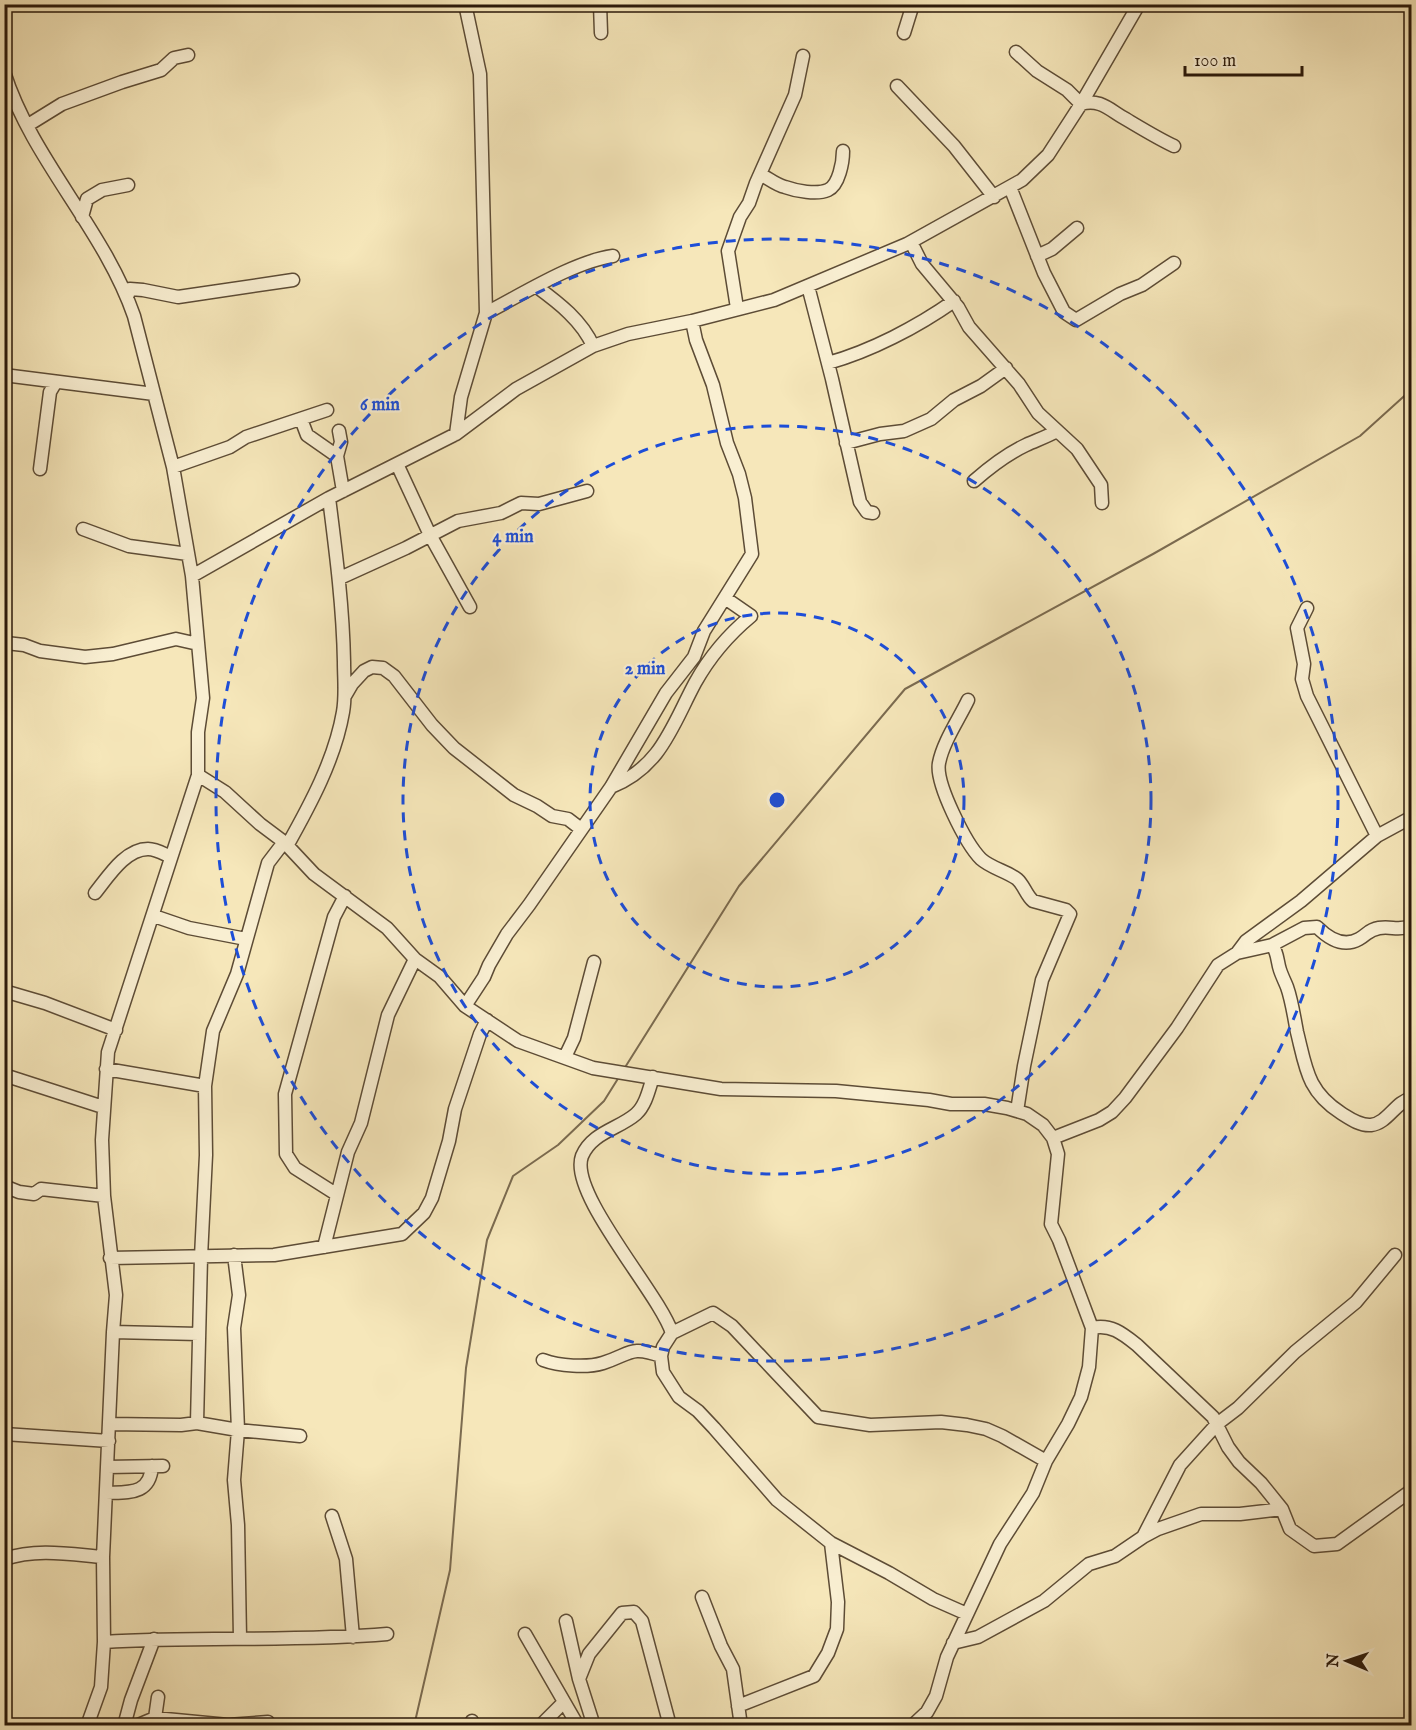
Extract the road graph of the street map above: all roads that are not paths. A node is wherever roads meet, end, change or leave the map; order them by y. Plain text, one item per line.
1 (465, 4) edge
2 (600, 4) edge
3 (913, 4) edge
4 (1139, 4) edge
5 (601, 33) dead end
6 (904, 33) dead end
7 (1016, 52) dead end
8 (188, 55) dead end
9 (803, 56) dead end
10 (4, 72) edge
11 (897, 86) dead end
12 (1081, 104) junction
13 (28, 125) junction
14 (1174, 146) dead end
15 (843, 151) dead end
16 (760, 174) junction
17 (128, 185) dead end
18 (1010, 187) junction
19 (994, 197) junction
20 (82, 217) junction
21 (1077, 228) dead end
22 (911, 242) junction
23 (1037, 255) junction
24 (613, 256) dead end
25 (1174, 263) dead end
26 (293, 280) dead end
27 (808, 286) junction
28 (537, 287) junction
29 (128, 297) junction
30 (954, 301) junction
31 (737, 308) junction
32 (486, 313) junction
33 (692, 321) junction
34 (593, 346) junction
35 (828, 363) junction
36 (1006, 368) junction
37 (4, 375) edge
38 (56, 382) junction
39 (154, 394) junction
40 (327, 411) dead end
41 (301, 419) junction
42 (339, 431) dead end
43 (1057, 431) junction
44 (456, 434) junction
45 (846, 442) junction
46 (337, 456) junction
47 (397, 464) junction
48 (173, 467) junction
49 (40, 469) dead end
50 (974, 481) dead end
51 (343, 491) junction
52 (587, 491) dead end
53 (329, 498) junction
54 (1102, 503) dead end
55 (873, 513) dead end
56 (83, 529) dead end
57 (430, 535) junction
58 (188, 554) junction
59 (192, 576) junction
60 (340, 578) junction
61 (725, 598) junction
62 (470, 607) dead end
63 (1307, 608) dead end
64 (6, 643) dead end
65 (198, 644) junction
66 (345, 697) junction
67 (968, 700) dead end
68 (198, 775) junction
69 (611, 787) junction
70 (1412, 817) edge
71 (581, 829) junction
72 (1377, 836) junction
73 (285, 844) junction
74 (171, 857) junction
75 (95, 893) dead end
76 (345, 896) junction
77 (154, 916) junction
78 (1412, 926) edge
79 (246, 939) junction
80 (1272, 945) junction
81 (1237, 953) junction
82 (415, 959) junction
83 (594, 962) dead end
84 (4, 991) edge
85 (465, 1006) junction
86 (487, 1020) junction
87 (116, 1030) junction
88 (565, 1057) junction
89 (106, 1069) junction
90 (4, 1075) edge
91 (653, 1077) junction
92 (206, 1086) junction
93 (1412, 1098) edge
94 (103, 1107) junction
95 (1017, 1111) junction
96 (1053, 1138) junction
97 (4, 1186) edge
98 (336, 1194) junction
99 (104, 1196) junction
100 (324, 1246) junction
101 (234, 1255) junction
102 (1395, 1255) dead end
103 (201, 1257) junction
104 (110, 1258) junction
105 (1092, 1328) junction
106 (112, 1332) junction
107 (199, 1334) junction
108 (672, 1334) junction
109 (661, 1356) junction
110 (543, 1360) dead end
111 (197, 1423) junction
112 (109, 1424) junction
113 (1217, 1424) junction
114 (238, 1430) junction
115 (4, 1434) edge
116 (300, 1436) dead end
117 (109, 1442) junction
118 (1046, 1461) junction
119 (107, 1467) junction
120 (1412, 1490) edge
121 (106, 1493) junction
122 (1282, 1509) junction
123 (332, 1516) dead end
124 (1143, 1537) junction
125 (831, 1543) junction
126 (103, 1557) junction
127 (4, 1559) edge
128 (702, 1597) dead end
129 (966, 1614) junction
130 (566, 1621) dead end
131 (387, 1634) dead end
132 (525, 1634) dead end
133 (353, 1637) junction
134 (240, 1638) junction
135 (154, 1639) junction
136 (104, 1642) junction
137 (953, 1642) junction
138 (579, 1678) junction
139 (158, 1697) dead end
140 (564, 1702) junction
141 (738, 1706) junction
142 (155, 1718) junction
143 (741, 1723) edge
144 (87, 1725) edge
145 (124, 1725) edge
146 (136, 1725) edge
147 (268, 1725) edge
148 (540, 1725) edge
149 (578, 1725) edge
150 (594, 1725) edge
151 (670, 1725) edge
152 (728, 1725) edge
153 (912, 1725) edge

1 - 32 street
2 - 5 street
3 - 6 street
4 - 12 street
7 - 12 street
8 - 13 street
9 - 16 street
10 - 13 street
11 - 19 street
12 - 14 street
12 - 18 street
13 - 20 street
15 - 16 street
16 - 31 street
17 - 20 street
18 - 19 street
18 - 23 street
19 - 22 street
20 - 29 street
21 - 23 street
22 - 27 street
22 - 30 street
23 - 25 street
24 - 28 street
26 - 29 street
27 - 31 street
27 - 35 street
28 - 32 street
28 - 34 street
29 - 39 street
30 - 35 street
30 - 36 street
31 - 33 street
32 - 44 street
33 - 34 street
33 - 61 street
34 - 44 street
35 - 45 street
36 - 43 street
36 - 45 street
37 - 38 street
38 - 39 street
38 - 49 street
39 - 48 street
40 - 41 street
41 - 46 street
41 - 48 street
42 - 46 street
43 - 50 street
43 - 54 street
44 - 47 street
45 - 55 street
46 - 51 street
47 - 51 street
47 - 57 street
48 - 58 street
51 - 53 street
52 - 57 street
53 - 59 street
53 - 60 street
56 - 58 street
57 - 60 street
57 - 62 street
58 - 59 street
59 - 65 street
60 - 66 street
61 - 69 street
61 - 69 street
63 - 72 street
64 - 65 street
65 - 68 street
66 - 71 street
66 - 73 street
67 - 95 street
68 - 73 street
68 - 74 street
69 - 71 street
70 - 72 street
71 - 85 street
72 - 81 street
73 - 76 street
73 - 79 street
74 - 75 street
74 - 77 street
76 - 82 street
76 - 98 street
77 - 79 street
77 - 87 street
78 - 80 street
79 - 92 street
80 - 81 street
80 - 93 street
81 - 96 street
82 - 85 street
82 - 98 street
83 - 88 street
84 - 87 street
85 - 86 street
86 - 88 street
86 - 100 street
87 - 89 street
88 - 91 street
89 - 92 street
89 - 94 street
90 - 94 street
91 - 95 street
91 - 108 street
92 - 103 street
94 - 99 street
95 - 96 street
96 - 105 street
97 - 99 street
98 - 100 street
99 - 104 street
100 - 101 street
101 - 103 street
101 - 114 street
102 - 113 street
103 - 104 street
103 - 107 street
104 - 106 street
105 - 113 street
105 - 118 street
106 - 107 street
106 - 112 street
107 - 111 street
108 - 109 street
108 - 118 street
109 - 110 street
109 - 125 street
111 - 112 street
111 - 114 street
112 - 117 street
113 - 122 street
113 - 124 street
114 - 116 street
114 - 134 street
115 - 117 street
117 - 119 street
118 - 129 street
119 - 121 street
119 - 121 street
120 - 122 street
121 - 126 street
122 - 124 street
123 - 133 street
124 - 137 street
125 - 129 street
125 - 141 street
126 - 127 street
126 - 136 street
128 - 141 street
129 - 137 street
130 - 138 street
131 - 133 street
132 - 140 street
133 - 134 street
134 - 135 street
135 - 136 street
135 - 145 street
136 - 144 street
137 - 153 street
138 - 150 street
138 - 151 street
139 - 142 street
140 - 148 street
140 - 149 street
141 - 143 street
142 - 146 street
142 - 147 street
143 - 152 street

